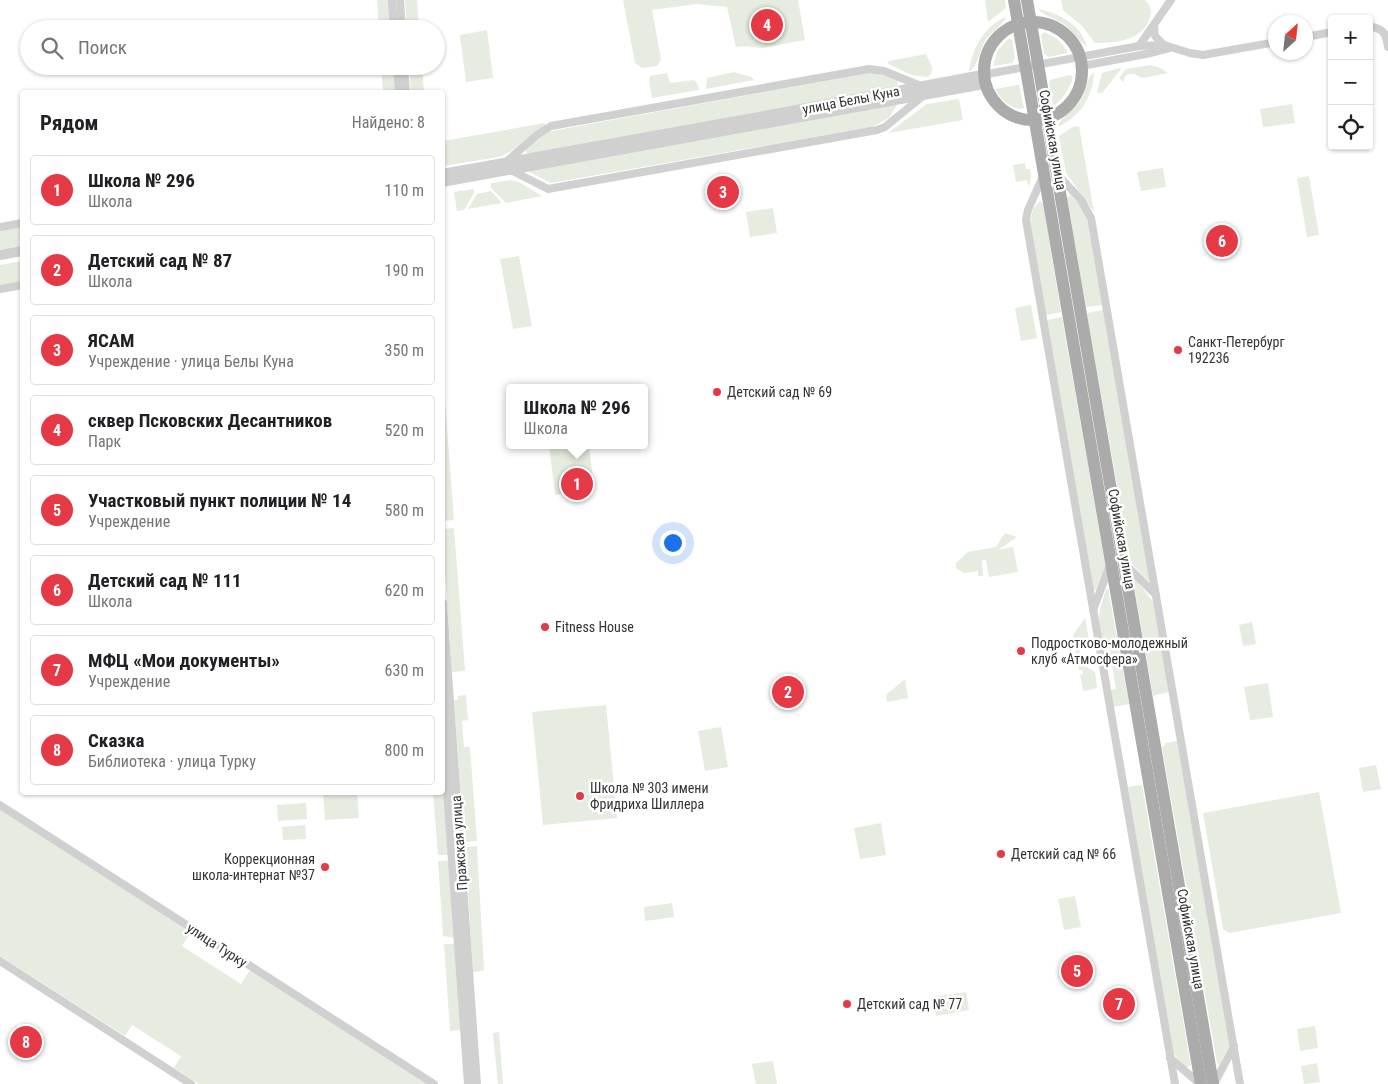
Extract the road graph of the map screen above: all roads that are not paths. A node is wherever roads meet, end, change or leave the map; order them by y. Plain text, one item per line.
1 (392, 0) edge
2 (400, 0) edge
3 (1014, 0) edge
4 (1027, 0) edge
5 (1172, 0) edge
6 (393, 20) edge
7 (401, 20) edge
8 (1024, 23) junction
9 (1154, 26) junction
10 (1373, 27) edge
11 (1328, 33) edge
12 (1313, 36) edge
13 (1268, 43) edge
14 (1139, 46) junction
15 (1167, 46) junction
16 (1388, 47) edge
17 (1081, 62) junction
18 (1031, 66) junction
19 (398, 75) edge
20 (405, 75) edge
21 (983, 80) junction
22 (399, 90) edge
23 (406, 90) edge
24 (924, 91) junction
25 (1041, 119) junction
26 (507, 166) junction
27 (445, 174) edge
28 (1050, 174) junction
29 (445, 181) edge
30 (20, 223) edge
31 (0, 227) edge
32 (20, 250) edge
33 (0, 255) edge
34 (20, 257) edge
35 (0, 262) edge
36 (20, 285) edge
37 (0, 289) edge
38 (1117, 563) junction
39 (1156, 595) junction
40 (1093, 610) junction
41 (445, 645) edge
42 (445, 749) edge
43 (0, 805) edge
44 (0, 961) edge
45 (1234, 1046) junction
46 (1170, 1058) junction
47 (192, 1084) edge
48 (434, 1084) edge
49 (469, 1084) edge
50 (476, 1084) edge
51 (1175, 1084) edge
52 (1200, 1084) edge
53 (1214, 1084) edge
54 (1240, 1084) edge

1 - 6 street
2 - 7 street
3 - 8 main road, Софийская улица
4 - 8 main road, Софийская улица
5 - 9 street
8 - 17 main road
8 - 18 main road, Софийская улица
8 - 21 main road
9 - 14 street
9 - 15 street
10 - 16 street
11 - 12 street
13 - 15 street
14 - 15 street, улица Белы Куна
14 - 17 street, улица Белы Куна
15 - 17 street, улица Белы Куна
17 - 18 street, улица Белы Куна
17 - 25 main road
18 - 21 street, улица Белы Куна
18 - 25 main road, Софийская улица
19 - 22 street
20 - 23 street
21 - 24 street, улица Белы Куна
21 - 25 main road
24 - 26 street, улица Белы Куна
24 - 26 street
24 - 26 street
25 - 28 main road, Софийская улица
26 - 27 street, улица Белы Куна
26 - 29 street, улица Белы Куна
28 - 38 main road, Софийская улица
28 - 39 street
28 - 40 street
30 - 31 street
32 - 33 street
34 - 35 street
36 - 37 street
38 - 39 street
38 - 40 street
38 - 52 main road, Софийская улица
38 - 53 main road, Софийская улица
39 - 45 street
40 - 46 street
41 - 50 street, Пражская улица
42 - 49 street, Пражская улица
43 - 48 street, улица Турку
44 - 47 street
45 - 53 street
45 - 54 street
46 - 51 street
46 - 52 street

